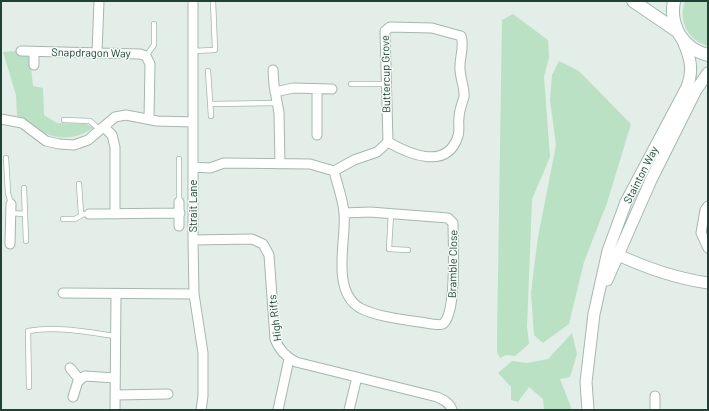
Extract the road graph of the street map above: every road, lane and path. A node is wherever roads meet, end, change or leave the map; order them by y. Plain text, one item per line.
1 (99, 1) edge
2 (193, 1) edge
3 (213, 1) edge
4 (633, 1) edge
5 (674, 1) edge
6 (154, 24) dead end
7 (680, 36) junction
8 (21, 51) dead end
9 (193, 51) junction
10 (34, 52) junction
11 (97, 53) junction
12 (708, 55) edge
13 (146, 56) junction
14 (34, 65) dead end
15 (273, 70) dead end
16 (208, 71) dead end
17 (708, 73) edge
18 (351, 84) dead end
19 (387, 84) junction
20 (317, 88) junction
21 (332, 88) dead end
22 (275, 92) junction
23 (277, 103) junction
24 (210, 104) junction
25 (211, 116) dead end
26 (149, 118) junction
27 (1, 119) edge
28 (64, 120) dead end
29 (193, 122) junction
30 (103, 129) junction
31 (317, 135) dead end
32 (388, 142) junction
33 (6, 158) dead end
34 (179, 159) dead end
35 (280, 164) junction
36 (193, 167) junction
37 (334, 171) junction
38 (79, 184) dead end
39 (24, 188) dead end
40 (179, 202) joint
41 (708, 206) edge
42 (180, 213) junction
43 (344, 213) junction
44 (391, 213) junction
45 (25, 214) junction
46 (85, 214) junction
47 (115, 214) junction
48 (8, 215) edge
49 (63, 219) dead end
50 (179, 226) dead end
51 (193, 240) junction
52 (26, 242) dead end
53 (10, 244) dead end
54 (708, 248) edge
55 (408, 250) dead end
56 (613, 253) junction
57 (708, 280) edge
58 (63, 293) dead end
59 (116, 294) junction
60 (194, 294) junction
61 (116, 336) junction
62 (290, 359) junction
63 (70, 368) dead end
64 (357, 377) junction
65 (116, 378) junction
66 (80, 380) junction
67 (29, 387) dead end
68 (168, 394) dead end
69 (115, 395) junction
70 (655, 396) dead end
71 (73, 397) dead end
72 (115, 410) edge
73 (201, 410) edge
74 (278, 410) edge
75 (349, 410) edge
76 (452, 410) edge
77 (588, 410) edge
78 (655, 410) edge

1 - 11 street
2 - 9 street, Strait Lane
3 - 9 lane
4 - 7 main road
5 - 7 main road
6 - 13 lane
7 - 12 main road
7 - 56 street, Stainton Way
8 - 10 street, Snapdragon Way
9 - 29 street, Strait Lane
10 - 11 street, Snapdragon Way
10 - 14 street
11 - 13 street, Snapdragon Way
13 - 26 street, Snapdragon Way
15 - 22 street
16 - 24 lane
17 - 56 street, Stainton Way
18 - 19 lane
19 - 32 street, Buttercup Grove
19 - 32 street, Buttercup Grove
20 - 21 street
20 - 22 street
20 - 31 street
22 - 23 street
23 - 24 lane
23 - 35 street
24 - 25 lane
26 - 29 street
26 - 30 street
27 - 30 street
28 - 30 lane
29 - 36 street, Strait Lane
30 - 47 street
32 - 37 street
33 - 48 lane
34 - 40 lane
35 - 36 street
35 - 37 street
36 - 51 street, Strait Lane
37 - 43 street, Bramble Close
38 - 46 lane
39 - 45 lane
40 - 42 street
41 - 54 street
42 - 47 street
42 - 50 street
43 - 44 street, Bramble Close
43 - 44 street, Bramble Close
44 - 55 lane
45 - 48 lane
45 - 52 lane
46 - 47 street
46 - 49 lane
48 - 53 street
51 - 60 street, Strait Lane
51 - 62 street, High Rifts
56 - 57 street
56 - 77 street, Stainton Way
58 - 59 street
59 - 60 street
59 - 61 street
60 - 73 street, Strait Lane
61 - 65 street
61 - 67 lane
62 - 64 street
62 - 74 street
63 - 66 street
64 - 75 street
64 - 76 street
65 - 66 street
65 - 69 street
66 - 71 street
68 - 69 street
69 - 72 street
70 - 78 street

